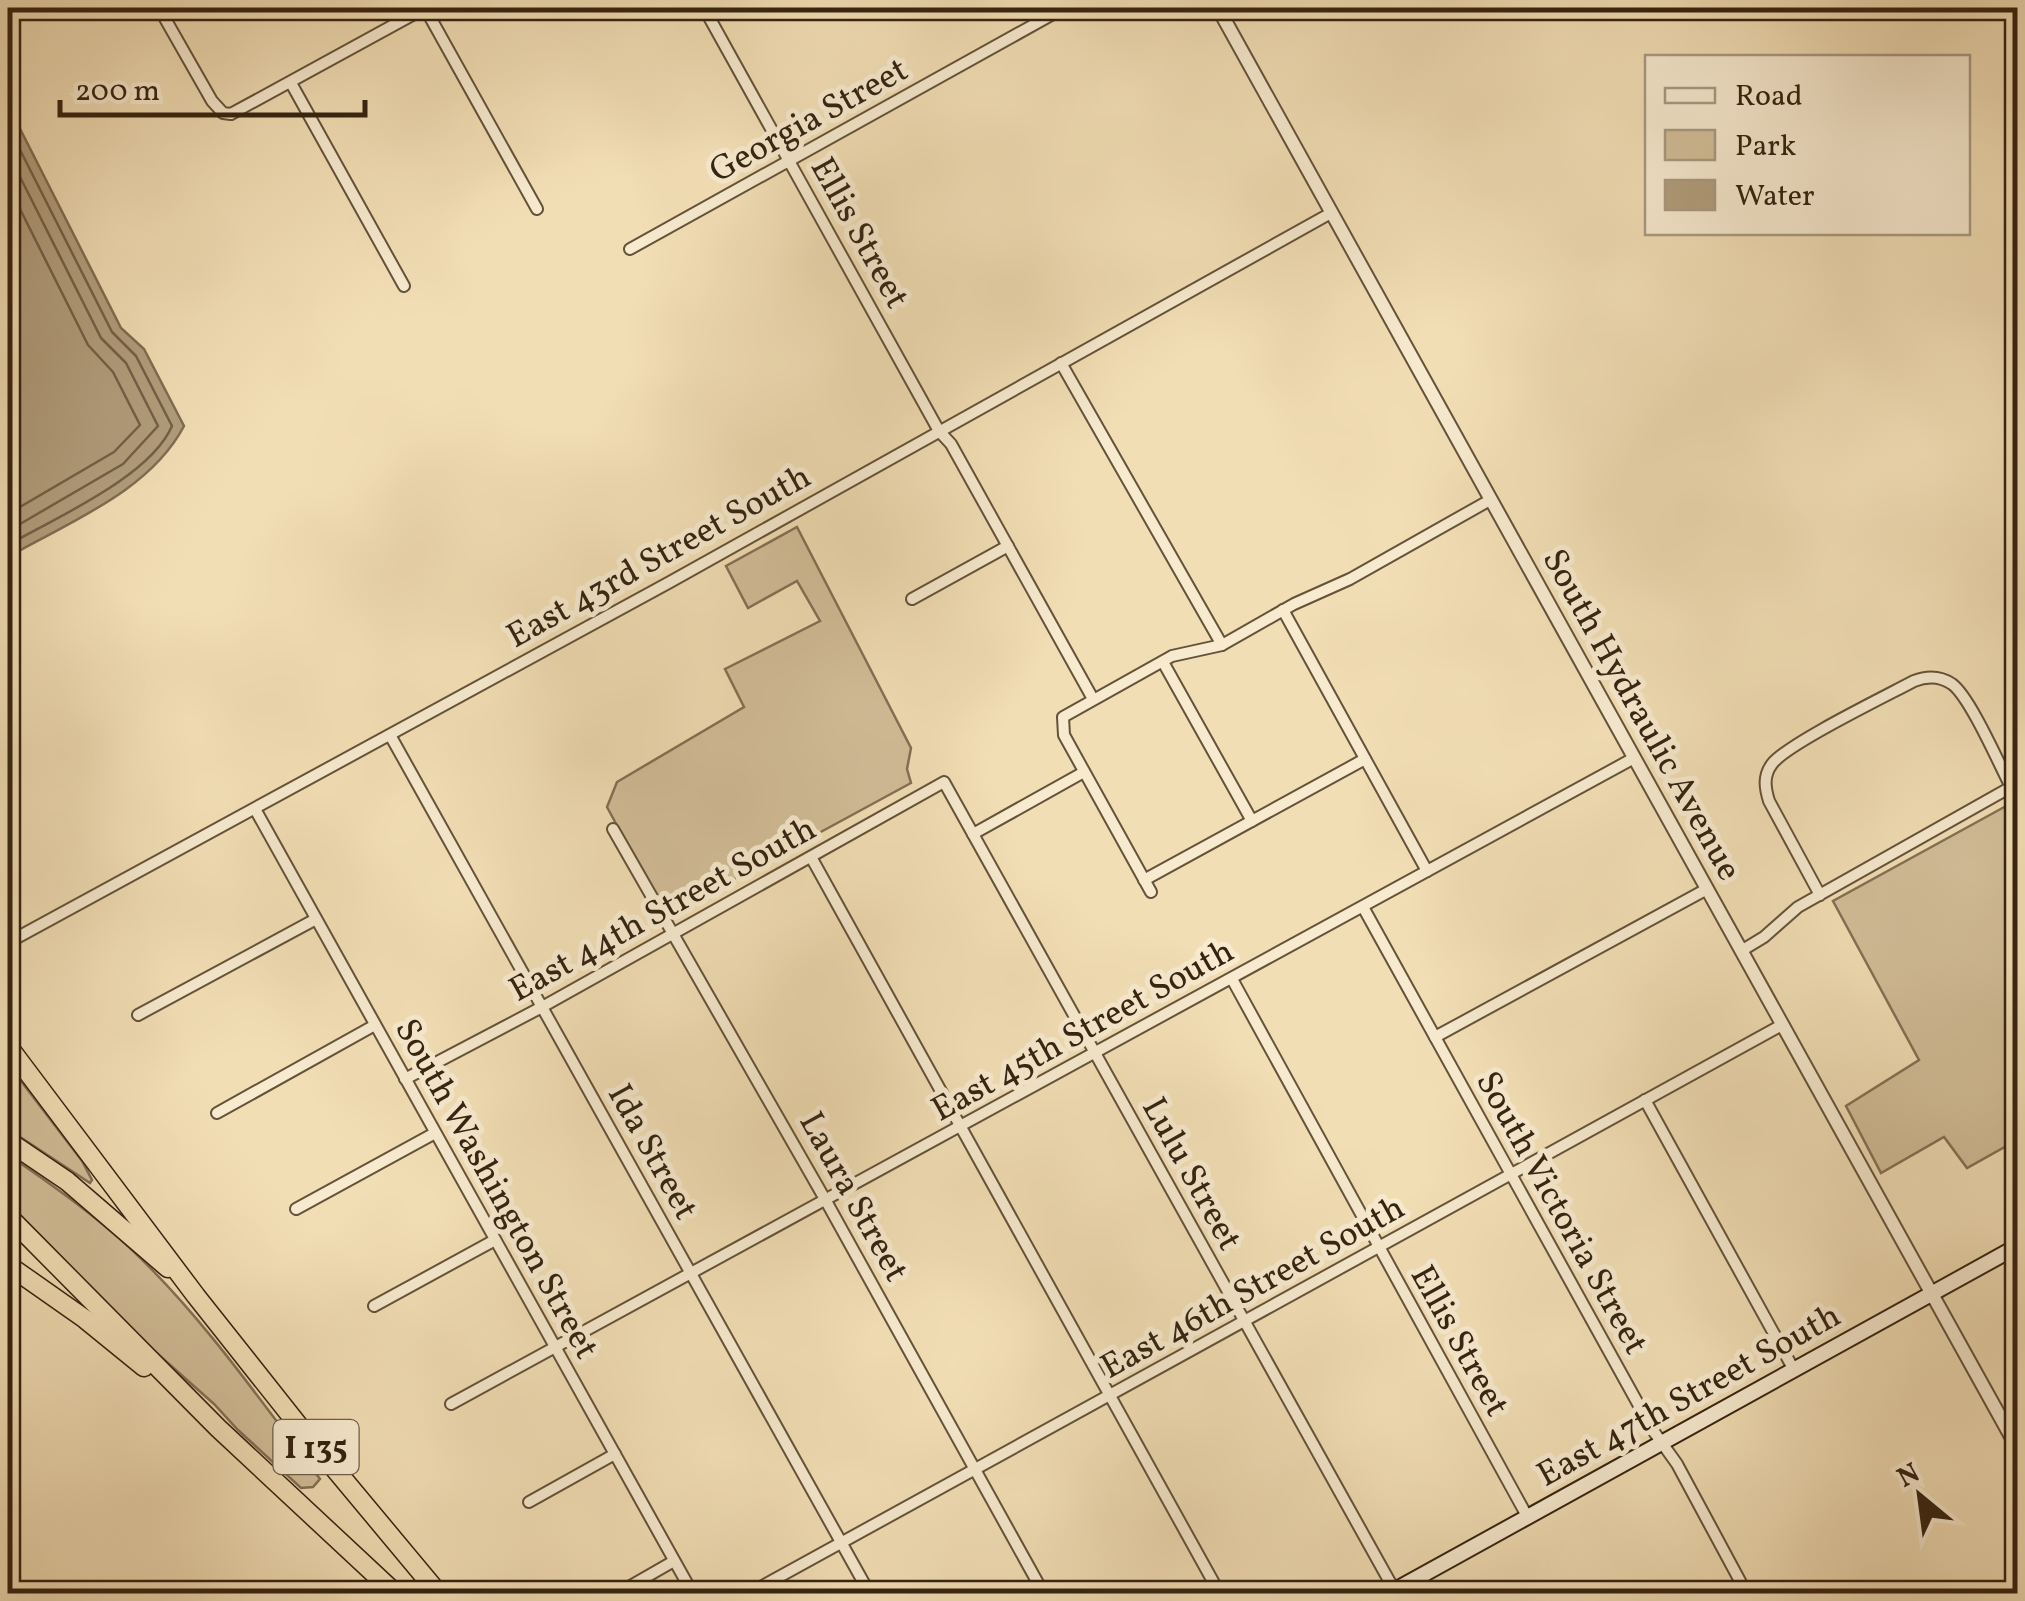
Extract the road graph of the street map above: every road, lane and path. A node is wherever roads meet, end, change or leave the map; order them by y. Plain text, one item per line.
1 (159, 8) edge
2 (425, 8) edge
3 (704, 8) edge
4 (1064, 8) edge
5 (1218, 8) edge
6 (291, 83) junction
7 (789, 161) junction
8 (537, 209) dead end
9 (1331, 213) junction
10 (630, 248) dead end
11 (404, 286) dead end
12 (1061, 363) junction
13 (940, 431) junction
14 (1490, 500) junction
15 (1008, 546) junction
16 (912, 599) dead end
17 (1283, 610) junction
18 (1222, 645) junction
19 (1163, 662) junction
20 (1093, 698) junction
21 (390, 735) junction
22 (1634, 758) junction
23 (1364, 759) junction
24 (1084, 772) junction
25 (944, 782) joint
26 (255, 809) junction
27 (1252, 821) junction
28 (613, 829) dead end
29 (973, 834) junction
30 (810, 857) junction
31 (1427, 871) junction
32 (1144, 880) junction
33 (1707, 889) junction
34 (1152, 892) dead end
35 (1820, 894) junction
36 (1363, 907) junction
37 (316, 918) junction
38 (673, 935) junction
39 (9, 942) edge
40 (1741, 951) junction
41 (1232, 979) junction
42 (542, 1008) junction
43 (138, 1015) dead end
44 (1782, 1025) junction
45 (375, 1026) junction
46 (1435, 1037) junction
47 (8, 1046) edge
48 (1096, 1054) junction
49 (405, 1078) junction
50 (1645, 1100) junction
51 (218, 1112) dead end
52 (960, 1128) junction
53 (435, 1133) junction
54 (8, 1141) edge
55 (1510, 1174) junction
56 (826, 1201) junction
57 (296, 1209) dead end
58 (8, 1216) edge
59 (495, 1240) junction
60 (2018, 1246) edge
61 (1378, 1248) junction
62 (8, 1264) edge
63 (692, 1274) junction
64 (1932, 1294) junction
65 (196, 1296) junction
66 (374, 1306) dead end
67 (1244, 1322) junction
68 (556, 1348) junction
69 (1794, 1370) junction
70 (1110, 1396) junction
71 (450, 1404) dead end
72 (218, 1428) junction
73 (1662, 1442) junction
74 (2018, 1449) edge
75 (615, 1454) junction
76 (975, 1470) junction
77 (289, 1495) junction
78 (529, 1502) dead end
79 (1527, 1516) junction
80 (842, 1542) junction
81 (674, 1561) junction
82 (620, 1592) edge
83 (1392, 1592) edge
84 (384, 1594) edge
85 (396, 1594) edge
86 (440, 1594) edge
87 (693, 1594) edge
88 (748, 1594) edge
89 (870, 1594) edge
90 (1044, 1594) edge
91 (1220, 1594) edge
92 (1747, 1594) edge

1 - 6 street
2 - 6 street
2 - 8 street
3 - 7 street, Ellis Street
4 - 7 street, Georgia Street
5 - 9 street, South Hydraulic Avenue
6 - 11 street
7 - 10 street, Georgia Street
7 - 13 street, Ellis Street
9 - 12 street, East 43rd Street South
9 - 14 street, South Hydraulic Avenue
12 - 13 street, East 43rd Street South
12 - 18 street
13 - 15 street, Ellis Street
13 - 21 street, East 43rd Street South
14 - 17 street
14 - 22 street, South Hydraulic Avenue
15 - 16 street
15 - 20 street, Ellis Street
17 - 18 street
17 - 23 street
18 - 19 street
19 - 20 street
19 - 27 street
20 - 24 street
21 - 26 street, East 43rd Street South
21 - 42 street, Ida Street
22 - 31 street, East 45th Street South
22 - 33 street, South Hydraulic Avenue
23 - 27 street
23 - 31 street
24 - 29 street
24 - 32 street
25 - 29 street, Lulu Street
25 - 30 street, East 44th Street South
26 - 37 street, South Washington Street
26 - 39 street, East 43rd Street South
27 - 32 street
28 - 38 street, Laura Street
29 - 48 street, Lulu Street
30 - 38 street, East 44th Street South
30 - 52 street
31 - 36 street, East 45th Street South
32 - 34 street
33 - 40 street, South Hydraulic Avenue
33 - 46 street
35 - 35 street
35 - 40 street
36 - 41 street, East 45th Street South
36 - 46 street, South Victoria Street
37 - 43 street
37 - 45 street, South Washington Street
38 - 42 street, East 44th Street South
38 - 56 street, Laura Street
40 - 44 street, South Hydraulic Avenue
41 - 48 street, East 45th Street South
41 - 61 street, Ellis Street
42 - 49 street, East 44th Street South
42 - 63 street, Ida Street
44 - 50 street, East 46th Street South
44 - 64 street, South Hydraulic Avenue
45 - 49 street, South Washington Street
45 - 51 street
46 - 55 street, South Victoria Street
47 - 65 highway, I 135
48 - 52 street, East 45th Street South
48 - 67 street, Lulu Street
49 - 53 street, South Washington Street
50 - 55 street, East 46th Street South
50 - 69 street
52 - 56 street, East 45th Street South
52 - 70 street
53 - 57 street
53 - 59 street, South Washington Street
54 - 65 highway
55 - 61 street, East 46th Street South
55 - 73 street, South Victoria Street
56 - 63 street, East 45th Street South
56 - 76 street, Laura Street
58 - 72 highway, I 135
59 - 66 street
59 - 68 street, South Washington Street
60 - 64 main road, East 47th Street South
61 - 67 street, East 46th Street South
61 - 79 street, Ellis Street
62 - 72 highway
63 - 68 street, East 45th Street South
63 - 80 street, Ida Street
64 - 69 main road, East 47th Street South
64 - 74 street, South Hydraulic Avenue
65 - 86 highway, I 135
67 - 70 street, East 46th Street South
67 - 83 street, Lulu Street
68 - 71 street, East 45th Street South
68 - 75 street, South Washington Street
69 - 73 main road, East 47th Street South
70 - 76 street, East 46th Street South
70 - 91 street
72 - 77 highway, I 135
73 - 79 main road, East 47th Street South
73 - 92 street, South Victoria Street
75 - 78 street
75 - 81 street, South Washington Street
76 - 80 street, East 46th Street South
76 - 90 street, Laura Street
77 - 84 highway
77 - 85 highway, I 135
79 - 83 main road, East 47th Street South
80 - 88 street, East 46th Street South
80 - 89 street, Ida Street
81 - 82 street
81 - 87 street, South Washington Street

